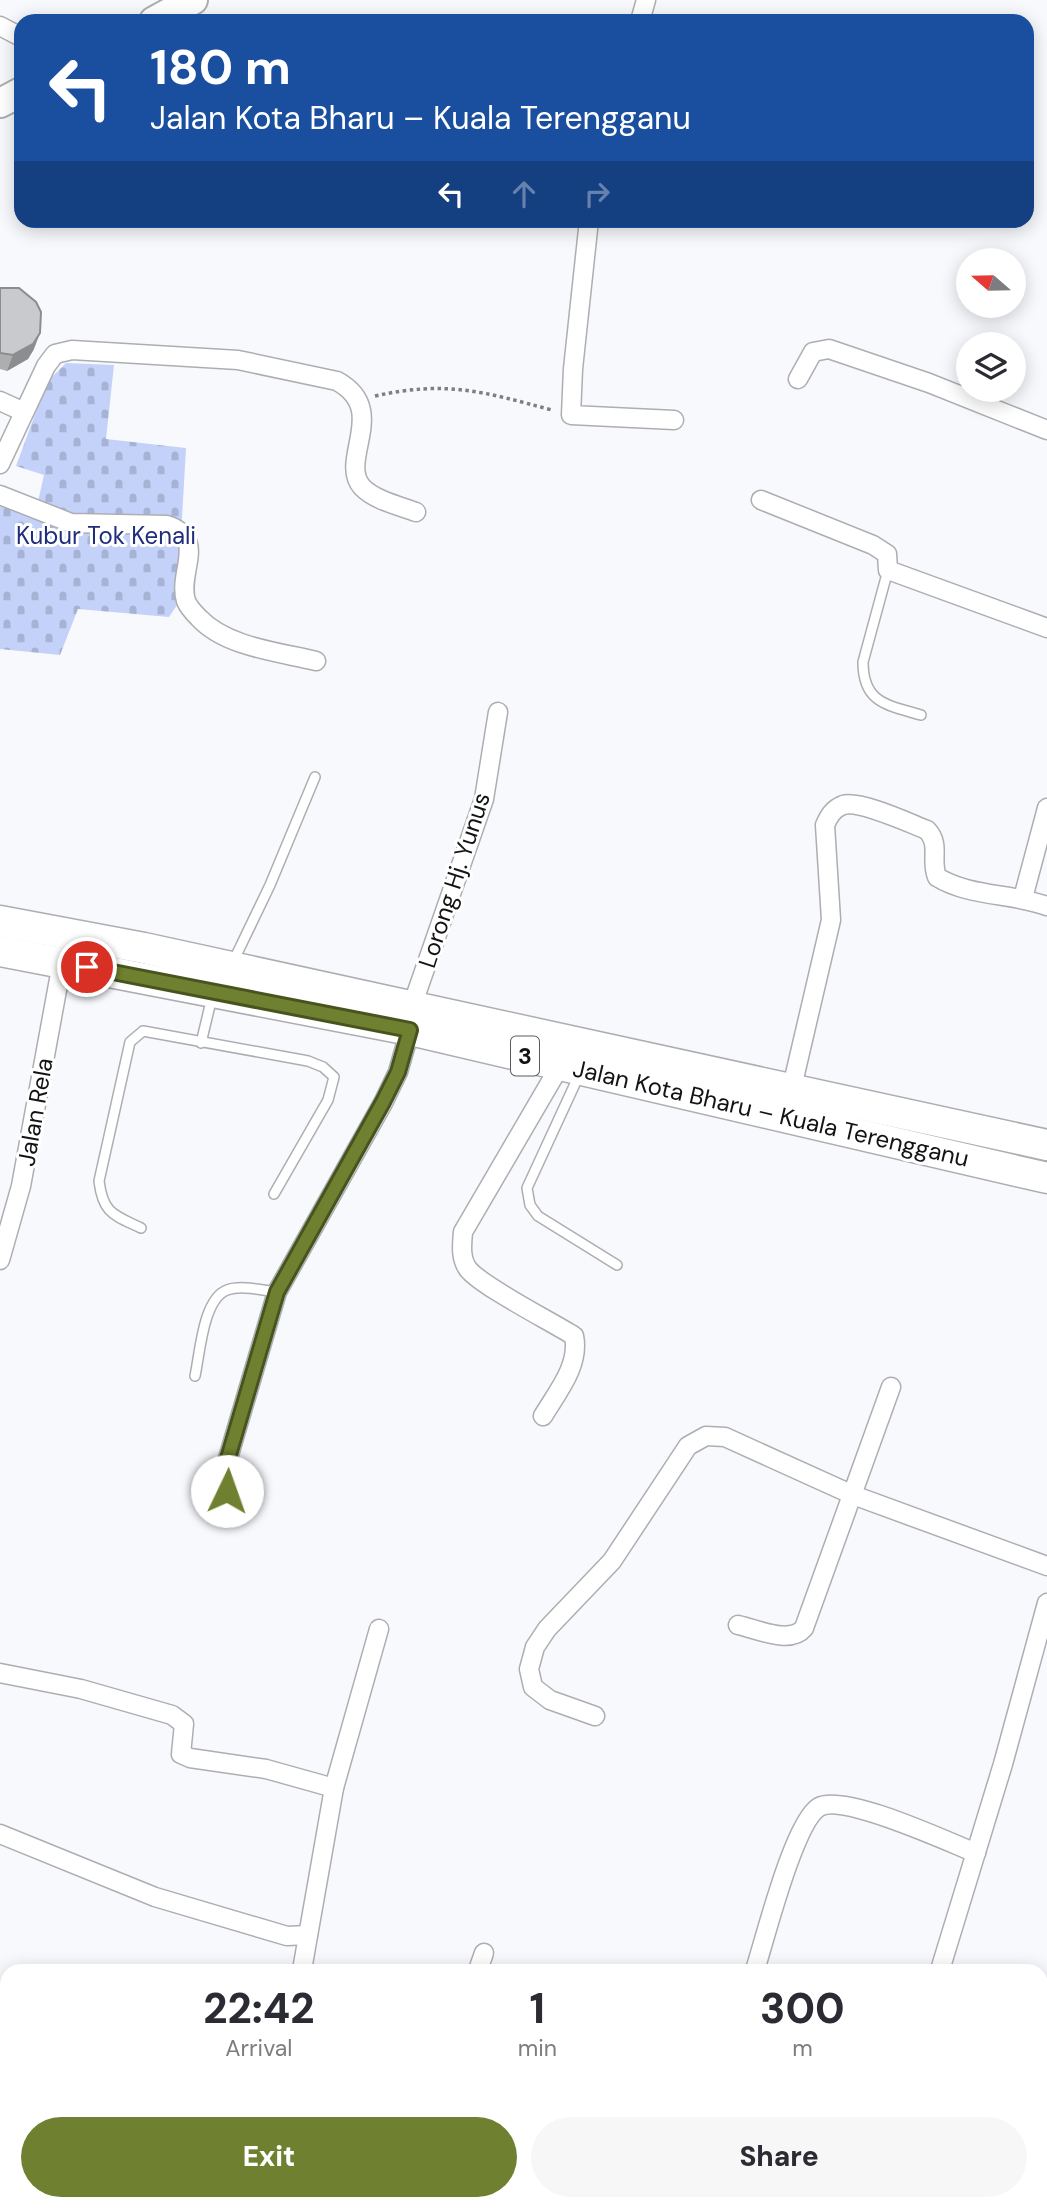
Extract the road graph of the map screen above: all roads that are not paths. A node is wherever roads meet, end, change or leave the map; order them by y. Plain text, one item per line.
1 (193, 0) edge
2 (166, 14) edge
3 (588, 228) edge
4 (798, 379) dead end
5 (0, 401) edge
6 (24, 412) junction
7 (674, 420) dead end
8 (1047, 430) edge
9 (0, 464) edge
10 (0, 495) edge
11 (761, 500) dead end
12 (416, 512) dead end
13 (888, 569) junction
14 (1047, 628) edge
15 (316, 661) dead end
16 (498, 712) dead end
17 (921, 715) dead end
18 (315, 777) dead end
19 (1047, 808) edge
20 (1023, 898) junction
21 (1047, 906) edge
22 (0, 921) edge
23 (0, 951) edge
24 (62, 962) junction
25 (230, 967) junction
26 (213, 992) junction
27 (411, 1018) junction
28 (201, 1043) junction
29 (571, 1067) junction
30 (792, 1087) junction
31 (1047, 1145) edge
32 (1047, 1178) edge
33 (274, 1194) dead end
34 (141, 1228) dead end
35 (0, 1260) edge
36 (617, 1265) dead end
37 (277, 1292) junction
38 (195, 1376) dead end
39 (891, 1387) dead end
40 (543, 1416) dead end
41 (853, 1495) junction
42 (228, 1516) dead end
43 (1047, 1566) edge
44 (1047, 1603) edge
45 (738, 1625) dead end
46 (379, 1629) dead end
47 (0, 1673) edge
48 (595, 1716) dead end
49 (334, 1788) junction
50 (0, 1834) edge
51 (976, 1853) junction
52 (308, 1935) junction
53 (484, 1953) dead end
54 (303, 1964) edge
55 (480, 1964) edge
56 (757, 1964) edge
57 (942, 1964) edge

1 - 2 main road
3 - 7 street
4 - 8 street
5 - 6 street
6 - 9 street
6 - 12 street
10 - 15 street
11 - 13 street
13 - 14 street
13 - 17 lane
16 - 27 street, Lorong Hj. Yunus
18 - 25 lane
19 - 20 street
20 - 21 street
20 - 30 street
22 - 25 highway, Jalan Kota Bharu – Kuala Terengganu / 3
23 - 24 highway, Jalan Kota Bharu – Kuala Terengganu / 3
24 - 26 highway, Jalan Kota Bharu – Kuala Terengganu / 3
24 - 35 street, Jalan Rela
25 - 27 highway, Jalan Kota Bharu – Kuala Terengganu / 3
26 - 27 highway, Jalan Kota Bharu – Kuala Terengganu / 3
26 - 28 lane
27 - 29 highway, Jalan Kota Bharu – Kuala Terengganu / 3
27 - 30 highway, Jalan Kota Bharu – Kuala Terengganu / 3
27 - 37 street, Lorong Hj. Yunus
28 - 33 lane
28 - 34 lane
29 - 32 highway, Jalan Kota Bharu – Kuala Terengganu / 3
29 - 36 lane
29 - 40 street
30 - 31 highway, Jalan Kota Bharu – Kuala Terengganu / 3
37 - 38 lane
37 - 42 street, Lorong Hj. Yunus
39 - 41 street
41 - 43 street
41 - 45 street
41 - 48 street
44 - 51 street
46 - 49 street
47 - 49 street
49 - 52 street
50 - 52 street
51 - 56 street
51 - 57 street
52 - 54 street
53 - 55 street

